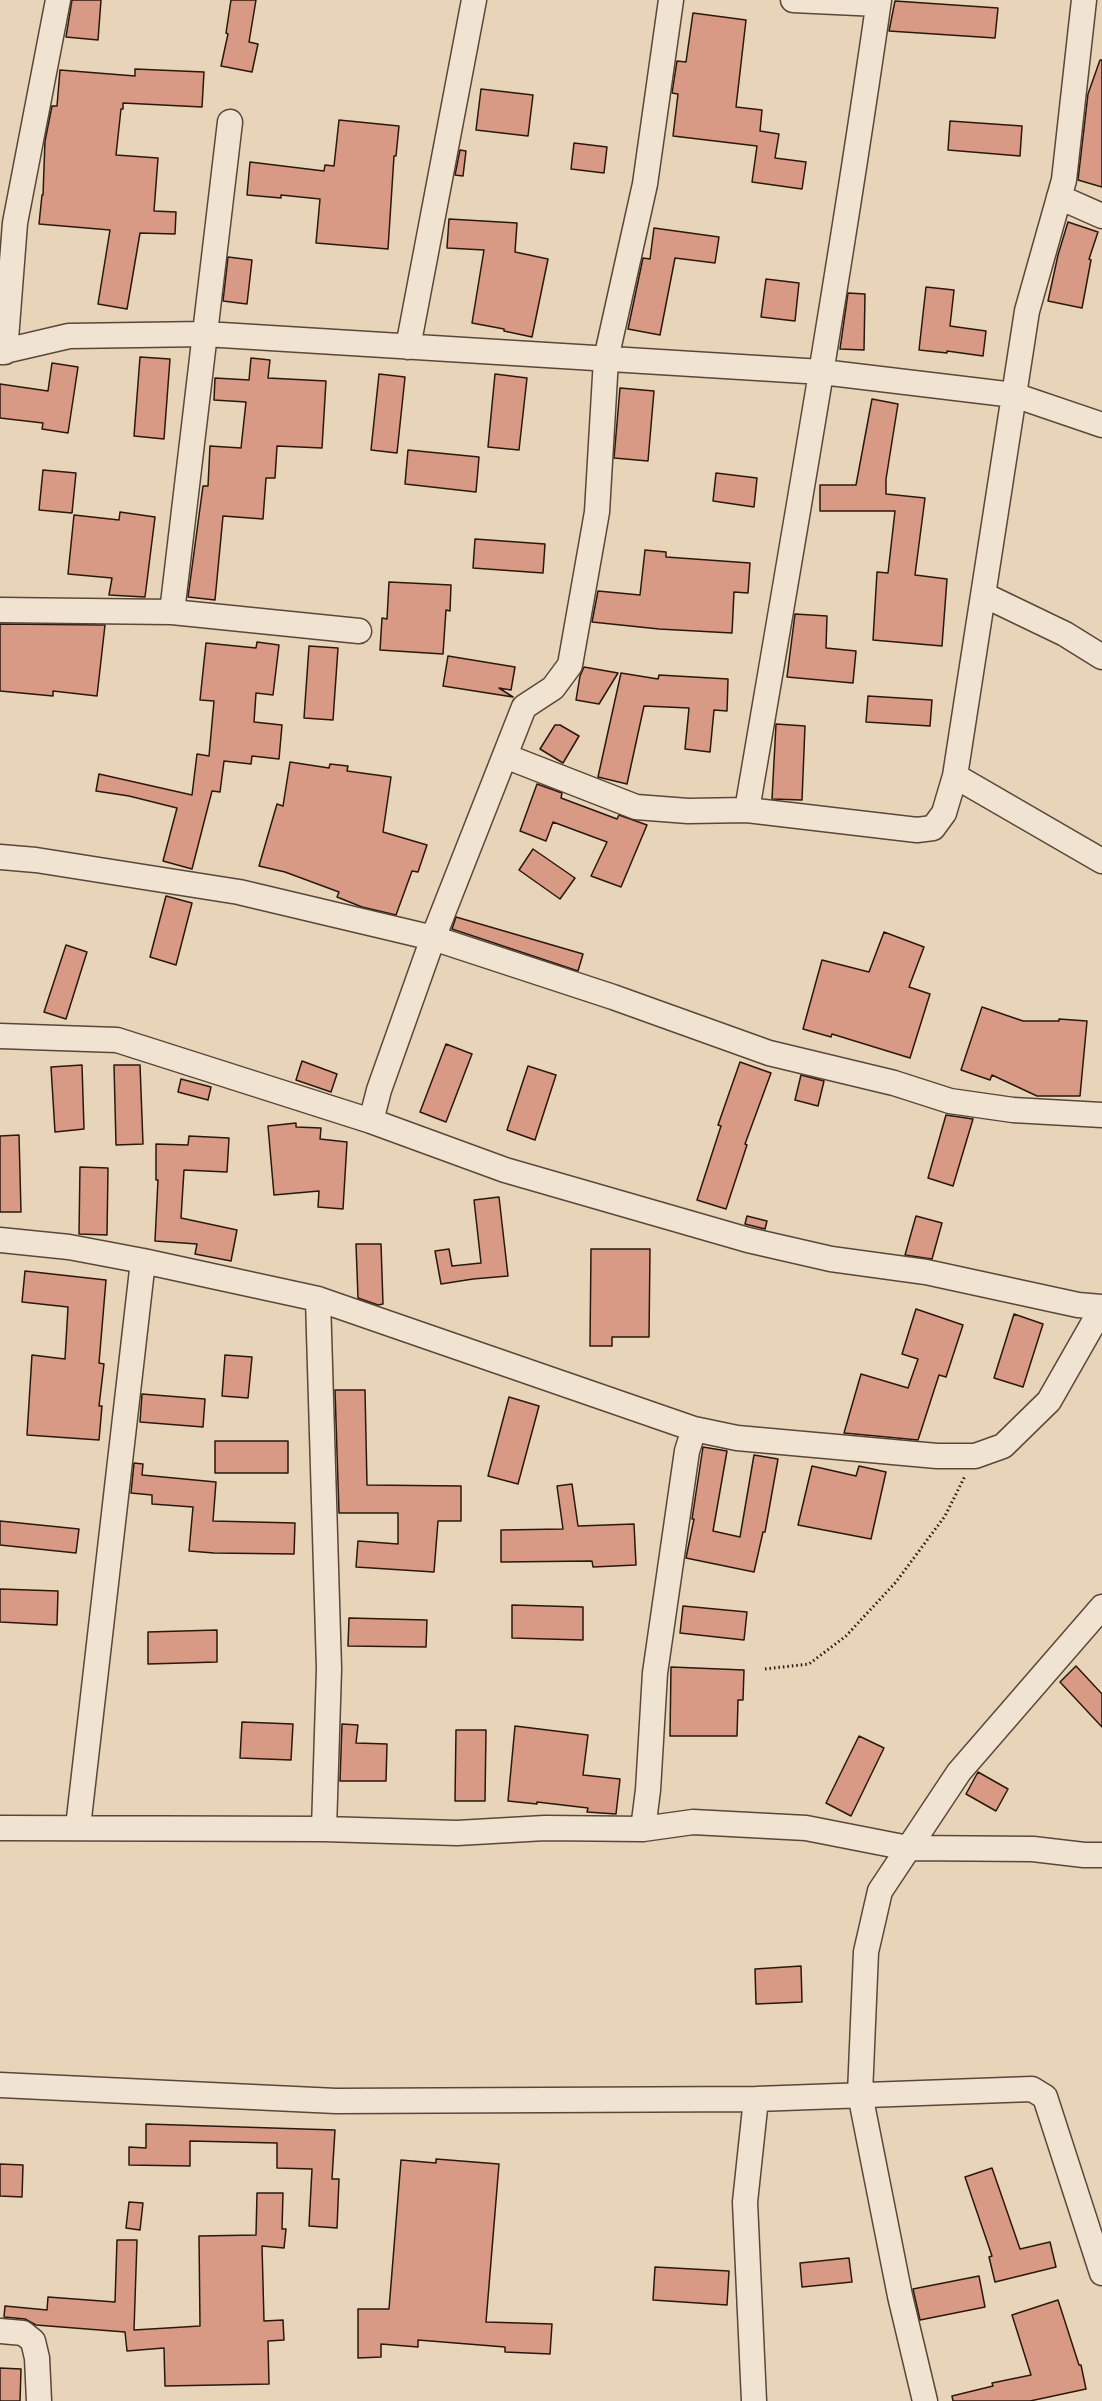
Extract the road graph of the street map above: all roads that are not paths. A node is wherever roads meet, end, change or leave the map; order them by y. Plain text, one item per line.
1 (58, 0) edge
2 (474, 0) edge
3 (671, 0) edge
4 (793, 0) edge
5 (1084, 0) edge
6 (879, 2) edge
7 (230, 122) dead end
8 (1059, 197) junction
9 (1102, 216) edge
10 (205, 334) junction
11 (408, 347) junction
12 (2, 352) edge
13 (606, 359) junction
14 (822, 372) junction
15 (1014, 396) junction
16 (1102, 425) edge
17 (984, 595) junction
18 (0, 610) edge
19 (172, 612) junction
20 (359, 631) dead end
21 (1102, 657) edge
22 (505, 756) junction
23 (955, 776) junction
24 (747, 810) junction
25 (0, 857) edge
26 (1102, 861) edge
27 (433, 938) junction
28 (0, 1036) edge
29 (1102, 1115) edge
30 (371, 1121) junction
31 (0, 1240) edge
32 (143, 1261) junction
33 (318, 1299) junction
34 (1102, 1307) edge
35 (694, 1429) junction
36 (1102, 1607) edge
37 (78, 1827) junction
38 (0, 1828) edge
39 (324, 1829) junction
40 (643, 1829) junction
41 (908, 1848) junction
42 (1102, 1854) edge
43 (0, 2085) edge
44 (860, 2094) junction
45 (756, 2099) junction
46 (1102, 2273) edge
47 (0, 2331) edge
48 (39, 2401) edge
49 (754, 2401) edge
50 (925, 2401) edge

1 - 12 street
2 - 11 street
3 - 13 street
4 - 6 street
5 - 8 street
6 - 14 street
7 - 10 street
8 - 9 street
8 - 15 street
10 - 11 street
10 - 12 street
10 - 19 street
11 - 13 street
13 - 14 street
13 - 22 street
14 - 15 street
14 - 24 street
15 - 16 street
15 - 17 street
17 - 21 street
17 - 23 street
18 - 19 street
19 - 20 street
22 - 24 street
22 - 27 street
23 - 24 street
23 - 26 street
25 - 27 street
27 - 29 street
27 - 30 street
28 - 30 street
30 - 34 street
31 - 32 street
32 - 33 street
32 - 37 street
33 - 35 street
33 - 39 street
34 - 35 street
35 - 40 street
36 - 41 street
37 - 38 street
37 - 39 street
39 - 40 street
40 - 41 street
41 - 42 street
41 - 44 street
43 - 45 street
44 - 45 street
44 - 46 street
44 - 50 street
45 - 49 street
47 - 48 street

